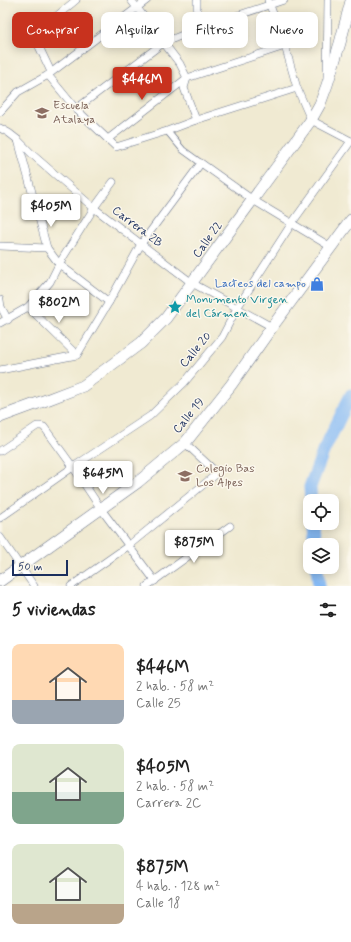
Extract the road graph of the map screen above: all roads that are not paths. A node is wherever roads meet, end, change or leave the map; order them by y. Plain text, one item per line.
1 (76, 0) edge
2 (130, 0) edge
3 (147, 0) edge
4 (197, 0) edge
5 (284, 0) edge
6 (328, 0) edge
7 (351, 1) edge
8 (269, 2) edge
9 (136, 8) junction
10 (139, 12) edge
11 (197, 12) edge
12 (242, 12) edge
13 (273, 12) edge
14 (156, 48) edge
15 (167, 48) edge
16 (279, 48) edge
17 (286, 48) edge
18 (50, 74) junction
19 (187, 78) junction
20 (327, 85) junction
21 (297, 88) junction
22 (76, 109) junction
23 (0, 112) edge
24 (196, 120) junction
25 (312, 120) junction
26 (0, 128) edge
27 (167, 132) junction
28 (108, 139) junction
29 (18, 140) junction
30 (351, 141) edge
31 (201, 163) junction
32 (113, 182) dead end
33 (253, 200) junction
34 (94, 208) junction
35 (351, 220) edge
36 (292, 223) junction
37 (141, 244) junction
38 (0, 246) edge
39 (331, 247) junction
40 (47, 248) junction
41 (59, 264) junction
42 (192, 283) junction
43 (0, 300) edge
44 (108, 302) junction
45 (28, 307) junction
46 (237, 308) junction
47 (8, 320) junction
48 (0, 323) edge
49 (272, 327) junction
50 (77, 355) junction
51 (0, 370) edge
52 (0, 417) edge
53 (185, 444) junction
54 (0, 451) edge
55 (74, 467) junction
56 (101, 509) junction
57 (0, 518) edge
58 (230, 526) dead end
59 (0, 538) edge
60 (128, 546) junction
61 (20, 567) junction
62 (0, 581) edge
63 (154, 581) junction
64 (34, 586) edge
65 (71, 586) edge
66 (147, 586) edge

1 - 18 street
2 - 9 street
3 - 9 street
4 - 11 street
5 - 8 street
6 - 20 street
7 - 20 main road, Calle 22
8 - 12 street
8 - 13 street
9 - 10 street
9 - 18 street
14 - 22 street
15 - 19 street
16 - 19 street
17 - 21 street
18 - 22 street
18 - 23 street
19 - 24 street
19 - 28 street
20 - 25 main road, Calle 22
21 - 24 street
21 - 25 street
22 - 28 street
24 - 27 street
25 - 30 street
25 - 33 main road, Calle 22
26 - 29 street, Carrera 2B
27 - 28 street
27 - 31 street
29 - 34 street, Carrera 2B
29 - 40 street
30 - 36 street, Calle 20
31 - 33 street
31 - 37 street
32 - 34 street
33 - 36 street
33 - 42 main road, Calle 22
34 - 37 street, Carrera 2B
34 - 41 street
35 - 39 main road, Calle 19
36 - 39 street
36 - 46 street, Calle 20
37 - 42 street, Carrera 2B
37 - 44 street
38 - 40 street
39 - 49 main road, Calle 19
40 - 41 street
41 - 44 street
41 - 45 street
42 - 46 street, Carrera 2B
42 - 52 main road, Calle 22
43 - 47 street
44 - 50 street
45 - 47 street
45 - 50 street
46 - 49 street, Carrera 2B
46 - 55 street, Calle 20
47 - 48 street
49 - 53 main road, Calle 19
50 - 51 street
53 - 56 main road, Calle 19
53 - 60 street
54 - 55 street
55 - 56 street
55 - 57 street, Calle 20
56 - 60 street
56 - 61 main road, Calle 19
58 - 63 street
59 - 61 street
60 - 63 street
60 - 65 street
61 - 62 main road, Calle 19
61 - 64 street
63 - 66 street

